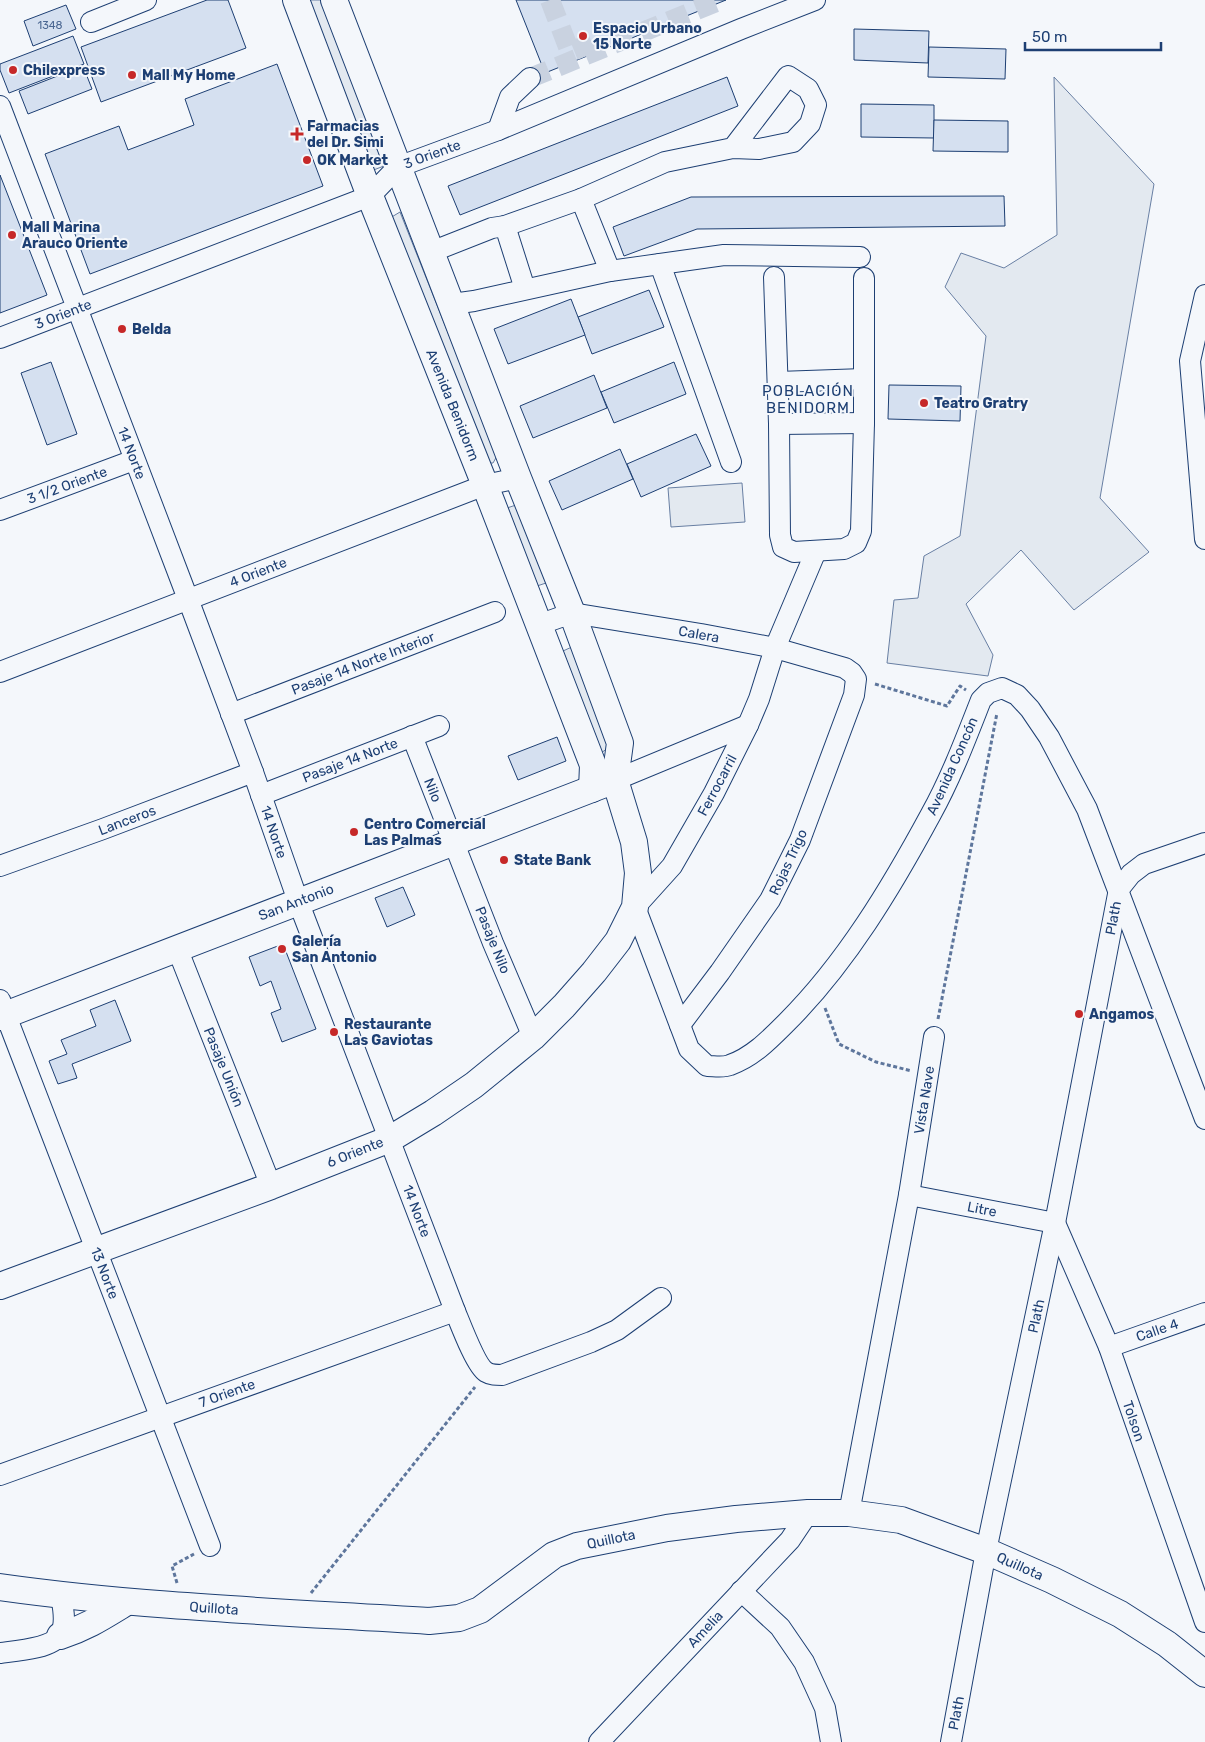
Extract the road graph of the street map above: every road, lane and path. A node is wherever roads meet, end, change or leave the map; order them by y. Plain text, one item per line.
1 (146, 0) edge
2 (296, 0) edge
3 (334, 0) edge
4 (815, 0) edge
5 (90, 22) dead end
6 (530, 78) tunnel mouth
7 (0, 106) edge
8 (498, 130) junction
9 (733, 148) dead end
10 (398, 167) junction
11 (370, 196) junction
12 (580, 199) junction
13 (505, 226) junction
14 (432, 252) junction
15 (860, 257) dead end
16 (660, 264) junction
17 (610, 272) junction
18 (774, 277) dead end
19 (864, 278) dead end
20 (525, 289) junction
21 (1205, 296) edge
22 (452, 304) junction
23 (76, 309) junction
24 (0, 338) edge
25 (864, 379) junction
26 (778, 382) junction
27 (864, 423) junction
28 (779, 424) junction
29 (134, 460) junction
30 (731, 462) dead end
31 (518, 478) junction
32 (484, 485) junction
33 (0, 510) edge
34 (1205, 539) edge
35 (816, 552) junction
36 (188, 599) junction
37 (495, 612) dead end
38 (572, 613) junction
39 (538, 625) junction
40 (775, 648) junction
41 (0, 672) edge
42 (856, 679) junction
43 (1002, 688) junction
44 (981, 700) junction
45 (231, 714) junction
46 (439, 726) dead end
47 (748, 726) junction
48 (412, 736) junction
49 (253, 772) junction
50 (603, 784) junction
51 (261, 794) junction
52 (454, 843) junction
53 (1205, 844) edge
54 (0, 866) edge
55 (1118, 889) junction
56 (298, 901) junction
57 (635, 907) junction
58 (177, 948) junction
59 (818, 989) junction
60 (2, 1011) edge
61 (680, 1025) junction
62 (533, 1037) junction
63 (934, 1037) joint
64 (930, 1062) junction
65 (1205, 1119) edge
66 (390, 1139) junction
67 (271, 1186) junction
68 (909, 1195) junction
69 (1055, 1223) junction
70 (96, 1250) junction
71 (0, 1286) edge
72 (661, 1298) dead end
73 (455, 1311) junction
74 (1205, 1313) edge
75 (1108, 1347) junction
76 (486, 1372) junction
77 (160, 1417) junction
78 (0, 1475) edge
79 (808, 1513) junction
80 (849, 1513) junction
81 (210, 1546) joint
82 (986, 1552) junction
83 (0, 1587) edge
84 (741, 1591) junction
85 (61, 1596) junction
86 (127, 1602) junction
87 (184, 1606) junction
88 (295, 1614) junction
89 (1205, 1622) edge
90 (60, 1636) junction
91 (0, 1653) edge
92 (1205, 1674) edge
93 (599, 1742) edge
94 (832, 1742) edge
95 (951, 1742) edge

1 - 5 street
2 - 11 main road, Avenida Benidorm
3 - 10 main road, Avenida Benidorm
4 - 8 street, 3 Oriente
6 - 8 street
7 - 23 street, 14 Norte
8 - 10 street, 3 Oriente
9 - 12 street
10 - 11 street, 3 Oriente
10 - 14 main road, Avenida Benidorm
11 - 23 street, 3 Oriente
11 - 32 main road, Avenida Benidorm
12 - 13 street
12 - 17 street
13 - 14 street
13 - 20 street
14 - 22 main road, Avenida Benidorm
15 - 16 street
16 - 17 street
16 - 30 street
17 - 20 street
18 - 26 street
19 - 25 street
20 - 22 street
21 - 34 street
22 - 31 main road, Avenida Benidorm
23 - 24 street, 3 Oriente
23 - 29 street, 14 Norte
25 - 26 street
25 - 27 street
26 - 28 street
27 - 28 street
27 - 35 street
28 - 35 street
29 - 33 street, 3 1/2 Oriente
29 - 36 street, 14 Norte
31 - 32 street, 4 Oriente
31 - 38 main road, Avenida Benidorm
32 - 36 street, 4 Oriente
32 - 39 main road, Avenida Benidorm
35 - 40 street, Ferrocarril
36 - 41 street, 4 Oriente
36 - 45 street, 14 Norte
37 - 45 street, Pasaje 14 Norte Interior
38 - 39 street, Calera
38 - 40 street, Calera
38 - 50 main road, Avenida Benidorm
39 - 50 main road, Avenida Benidorm
40 - 42 street, Calera
40 - 47 street, Ferrocarril
42 - 44 path
42 - 61 street, Rojas Trigo
43 - 44 street, Avenida Concón
43 - 55 street
43 - 63 path
44 - 59 street, Avenida Concón
45 - 49 street, 14 Norte
46 - 48 street, Pasaje 14 Norte
47 - 50 street
47 - 57 street, Ferrocarril
48 - 51 street, Pasaje 14 Norte
48 - 52 street, Nilo
49 - 51 street, 14 Norte
49 - 54 street, Lanceros
50 - 52 main road, San Antonio
50 - 57 main road, Avenida Benidorm
51 - 56 street, 14 Norte
52 - 56 main road, San Antonio
52 - 62 street, Pasaje Nilo
53 - 55 street
55 - 65 street
55 - 69 street, Plath
56 - 58 main road, San Antonio
56 - 66 street, 14 Norte
57 - 61 street, Avenida Concón
57 - 62 main road, 6 Oriente
58 - 60 main road, San Antonio
58 - 67 street, Pasaje Unión
59 - 61 street, Avenida Concón
59 - 64 path
60 - 70 street, 13 Norte
62 - 66 main road, 6 Oriente
63 - 64 street, Vista Nave
64 - 68 street, Vista Nave
66 - 67 main road, 6 Oriente
66 - 73 street, 14 Norte
67 - 70 main road, 6 Oriente
68 - 69 street, Litre
68 - 80 street, Vista Nave
69 - 75 street, Tolson
69 - 82 street, Plath
70 - 71 main road, 6 Oriente
70 - 77 street, 13 Norte
72 - 76 street
73 - 76 street, 14 Norte
73 - 77 street, 7 Oriente
74 - 75 street, Calle 4
75 - 89 street, Tolson
76 - 88 path
77 - 78 street, 7 Oriente
77 - 81 street, 13 Norte
79 - 80 main road, Quillota
79 - 84 street, Amelia
79 - 88 main road, Quillota
80 - 82 main road, Quillota
81 - 87 path
82 - 92 main road, Quillota
82 - 95 street, Plath
83 - 85 main road, Quillota
84 - 93 street, Amelia
84 - 94 street
85 - 86 main road, Quillota
85 - 90 street
86 - 87 main road, Quillota
86 - 90 main road
87 - 88 main road, Quillota
90 - 91 street

